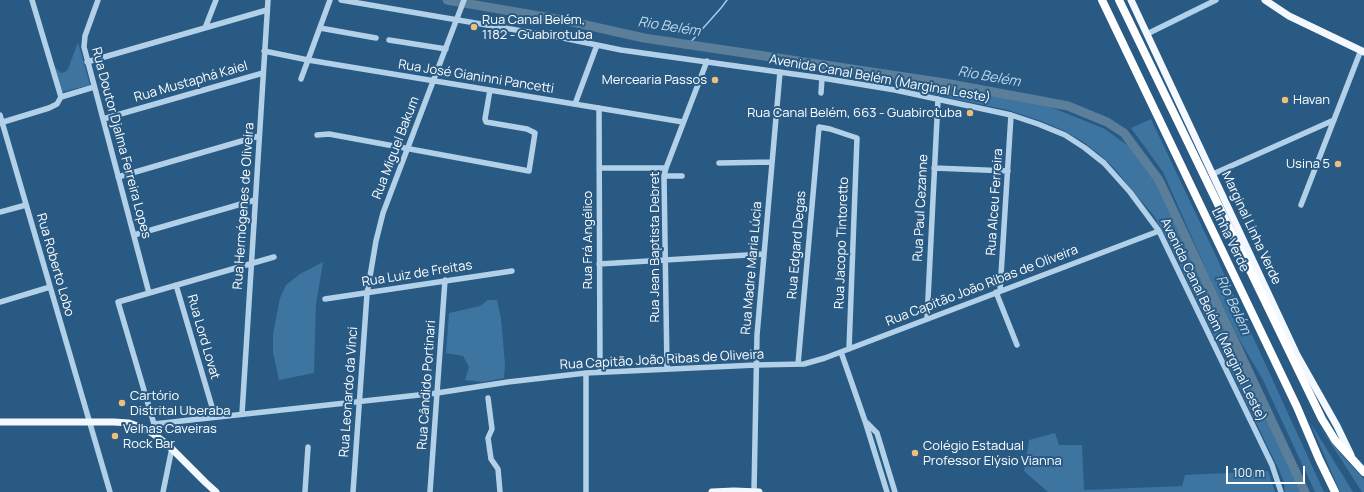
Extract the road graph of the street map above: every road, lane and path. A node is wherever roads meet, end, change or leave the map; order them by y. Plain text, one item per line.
1 (32, 0) edge
2 (98, 0) edge
3 (216, 0) edge
4 (268, 0) edge
5 (330, 0) edge
6 (341, 0) edge
7 (464, 0) edge
8 (1102, 0) edge
9 (1119, 0) edge
10 (1132, 0) edge
11 (1216, 0) edge
12 (1265, 0) edge
13 (267, 10) junction
14 (458, 17) junction
15 (205, 28) junction
16 (320, 28) junction
17 (1147, 34) junction
18 (376, 38) dead end
19 (389, 40) dead end
20 (597, 45) junction
21 (446, 49) junction
22 (264, 51) junction
23 (1362, 51) edge
24 (308, 60) junction
25 (707, 61) junction
26 (87, 62) junction
27 (780, 72) junction
28 (263, 73) junction
29 (822, 78) junction
30 (301, 79) dead end
31 (434, 81) junction
32 (94, 87) junction
33 (490, 90) junction
34 (821, 93) dead end
35 (61, 97) junction
36 (938, 99) junction
37 (575, 104) junction
38 (599, 108) junction
39 (0, 115) edge
40 (1011, 115) junction
41 (103, 119) junction
42 (1334, 120) junction
43 (683, 122) junction
44 (1, 123) edge
45 (819, 128) joint
46 (317, 135) dead end
47 (259, 136) junction
48 (408, 149) junction
49 (772, 162) junction
50 (719, 163) dead end
51 (599, 168) junction
52 (666, 168) junction
53 (934, 168) junction
54 (1008, 171) junction
55 (1213, 174) junction
56 (664, 176) junction
57 (682, 176) dead end
58 (118, 177) junction
59 (255, 200) junction
60 (1301, 204) dead end
61 (26, 205) junction
62 (0, 212) edge
63 (1159, 231) junction
64 (134, 235) junction
65 (764, 254) junction
66 (274, 257) dead end
67 (665, 259) junction
68 (251, 264) junction
69 (599, 264) junction
70 (512, 271) dead end
71 (445, 280) junction
72 (176, 285) junction
73 (50, 287) junction
74 (998, 292) junction
75 (149, 293) junction
76 (367, 294) junction
77 (325, 299) dead end
78 (0, 302) edge
79 (927, 319) junction
80 (1017, 345) dead end
81 (849, 348) junction
82 (841, 352) junction
83 (798, 364) junction
84 (756, 365) junction
85 (667, 369) junction
86 (600, 372) junction
87 (586, 373) junction
88 (437, 393) junction
89 (488, 398) dead end
90 (360, 401) junction
91 (242, 414) junction
92 (215, 417) junction
93 (90, 421) junction
94 (865, 421) junction
95 (0, 422) edge
96 (154, 424) junction
97 (152, 432) junction
98 (308, 447) dead end
99 (172, 448) junction
100 (1355, 463) junction
101 (1364, 472) edge
102 (110, 492) edge
103 (163, 492) edge
104 (216, 492) edge
105 (304, 492) edge
106 (353, 492) edge
107 (430, 492) edge
108 (500, 492) edge
109 (586, 492) edge
110 (712, 492) edge
111 (723, 492) edge
112 (754, 492) edge
113 (759, 492) edge
114 (887, 492) edge
115 (895, 492) edge
116 (1281, 492) edge
117 (1335, 492) edge

1 - 35 street
2 - 26 street, Rua Doutor Djalma Ferreira Lopes
3 - 15 street
4 - 13 street, Rua Hermógenes de Oliveira
5 - 16 street
6 - 14 street, Avenida Canal Belém (Marginal Leste)
7 - 14 street, Rua Miguel Bakum
8 - 117 highway, Linha Verde
9 - 100 highway, Linha Verde
10 - 17 main road, Marginal Linha Verde
11 - 17 street
12 - 23 main road
13 - 15 street
13 - 22 street, Rua Hermógenes de Oliveira
14 - 20 street, Avenida Canal Belém (Marginal Leste)
14 - 21 street, Rua Miguel Bakum
15 - 26 street
16 - 18 street
16 - 24 street
17 - 55 main road, Marginal Linha Verde
19 - 21 street
20 - 25 street, Avenida Canal Belém (Marginal Leste)
20 - 37 street
21 - 31 street, Rua Miguel Bakum
22 - 24 street, Rua José Gianinni Pancetti
22 - 28 street, Rua Hermógenes de Oliveira
23 - 42 street
24 - 30 street
24 - 31 street, Rua José Gianinni Pancetti
25 - 27 street, Avenida Canal Belém (Marginal Leste)
25 - 43 street, Rua Jean Baptista Debret
26 - 32 street, Rua Doutor Djalma Ferreira Lopes
27 - 29 street, Avenida Canal Belém (Marginal Leste)
27 - 49 street, Rua Madre Maria Lúcia
28 - 41 street, Rua Mustaphá Kaiel
28 - 47 street, Rua Hermógenes de Oliveira
29 - 34 street
29 - 36 street, Avenida Canal Belém (Marginal Leste)
31 - 33 street, Rua José Gianinni Pancetti
31 - 48 street, Rua Miguel Bakum
32 - 35 street
32 - 41 street, Rua Doutor Djalma Ferreira Lopes
33 - 37 street, Rua José Gianinni Pancetti
33 - 48 street
35 - 44 street
36 - 40 street, Avenida Canal Belém (Marginal Leste)
36 - 53 street, Rua Paul Cezanne
37 - 38 street, Rua José Gianinni Pancetti
38 - 43 street, Rua José Gianinni Pancetti
38 - 51 street, Rua Frá Angélico
39 - 44 street, Rua Roberto Lobo
40 - 54 street, Rua Alceu Ferreira
40 - 63 street, Avenida Canal Belém (Marginal Leste)
41 - 58 street, Rua Doutor Djalma Ferreira Lopes
42 - 55 street
42 - 60 street
43 - 52 street, Rua Jean Baptista Debret
44 - 61 street, Rua Roberto Lobo
45 - 81 street, Rua Jacopo Tintoretto
45 - 83 street, Rua Edgard Degas
46 - 48 street
47 - 58 street
47 - 59 street, Rua Hermógenes de Oliveira
48 - 76 street, Rua Miguel Bakum
49 - 50 street
49 - 65 street, Rua Madre Maria Lúcia
51 - 52 street
51 - 69 street, Rua Frá Angélico
52 - 56 street, Rua Jean Baptista Debret
53 - 54 street
53 - 79 street, Rua Paul Cezanne
54 - 74 street, Rua Alceu Ferreira
55 - 100 main road, Marginal Linha Verde
56 - 57 street
56 - 67 street, Rua Jean Baptista Debret
58 - 64 street, Rua Doutor Djalma Ferreira Lopes
59 - 64 street
59 - 68 street, Rua Hermógenes de Oliveira
61 - 62 street
61 - 73 street, Rua Roberto Lobo
63 - 74 street, Rua Capitão João Ribas de Oliveira
63 - 116 street, Avenida Canal Belém (Marginal Leste)
64 - 75 street, Rua Doutor Djalma Ferreira Lopes
65 - 67 street
65 - 84 street, Rua Madre Maria Lúcia
66 - 68 street
67 - 69 street
67 - 85 street, Rua Jean Baptista Debret
68 - 72 street
68 - 91 street, Rua Hermógenes de Oliveira
69 - 86 street, Rua Frá Angélico
70 - 71 street, Rua Luiz de Freitas
71 - 76 street, Rua Luiz de Freitas
71 - 88 street, Rua Cândido Portinari
72 - 75 street
72 - 92 street, Rua Lord Lovat
73 - 78 street
73 - 93 street, Rua Roberto Lobo
74 - 79 street, Rua Capitão João Ribas de Oliveira
74 - 80 street, Rua Alceu Ferreira
75 - 96 street
76 - 77 street, Rua Luiz de Freitas
76 - 90 street, Rua Leonardo da Vinci
79 - 81 street, Rua Capitão João Ribas de Oliveira
81 - 82 street, Rua Capitão João Ribas de Oliveira
82 - 83 street, Rua Capitão João Ribas de Oliveira
82 - 94 street
83 - 84 street, Rua Capitão João Ribas de Oliveira
84 - 85 street, Rua Capitão João Ribas de Oliveira
84 - 112 street, Rua Madre Maria Lúcia
85 - 86 street, Rua Capitão João Ribas de Oliveira
86 - 87 street, Rua Capitão João Ribas de Oliveira
87 - 88 street, Rua Capitão João Ribas de Oliveira
87 - 109 street
88 - 90 street, Rua Capitão João Ribas de Oliveira
88 - 107 street, Rua Cândido Portinari
89 - 108 street
90 - 91 street, Rua Capitão João Ribas de Oliveira
90 - 106 street, Rua Leonardo da Vinci
91 - 92 street, Rua Capitão João Ribas de Oliveira
92 - 96 street, Rua Capitão João Ribas de Oliveira
93 - 95 main road
93 - 97 main road
93 - 102 street, Rua Roberto Lobo
94 - 114 street
94 - 115 street
96 - 97 street
97 - 99 main road
98 - 105 street
99 - 103 street
99 - 104 main road
100 - 101 highway, Linha Verde
110 - 111 main road
111 - 112 main road
112 - 113 main road

